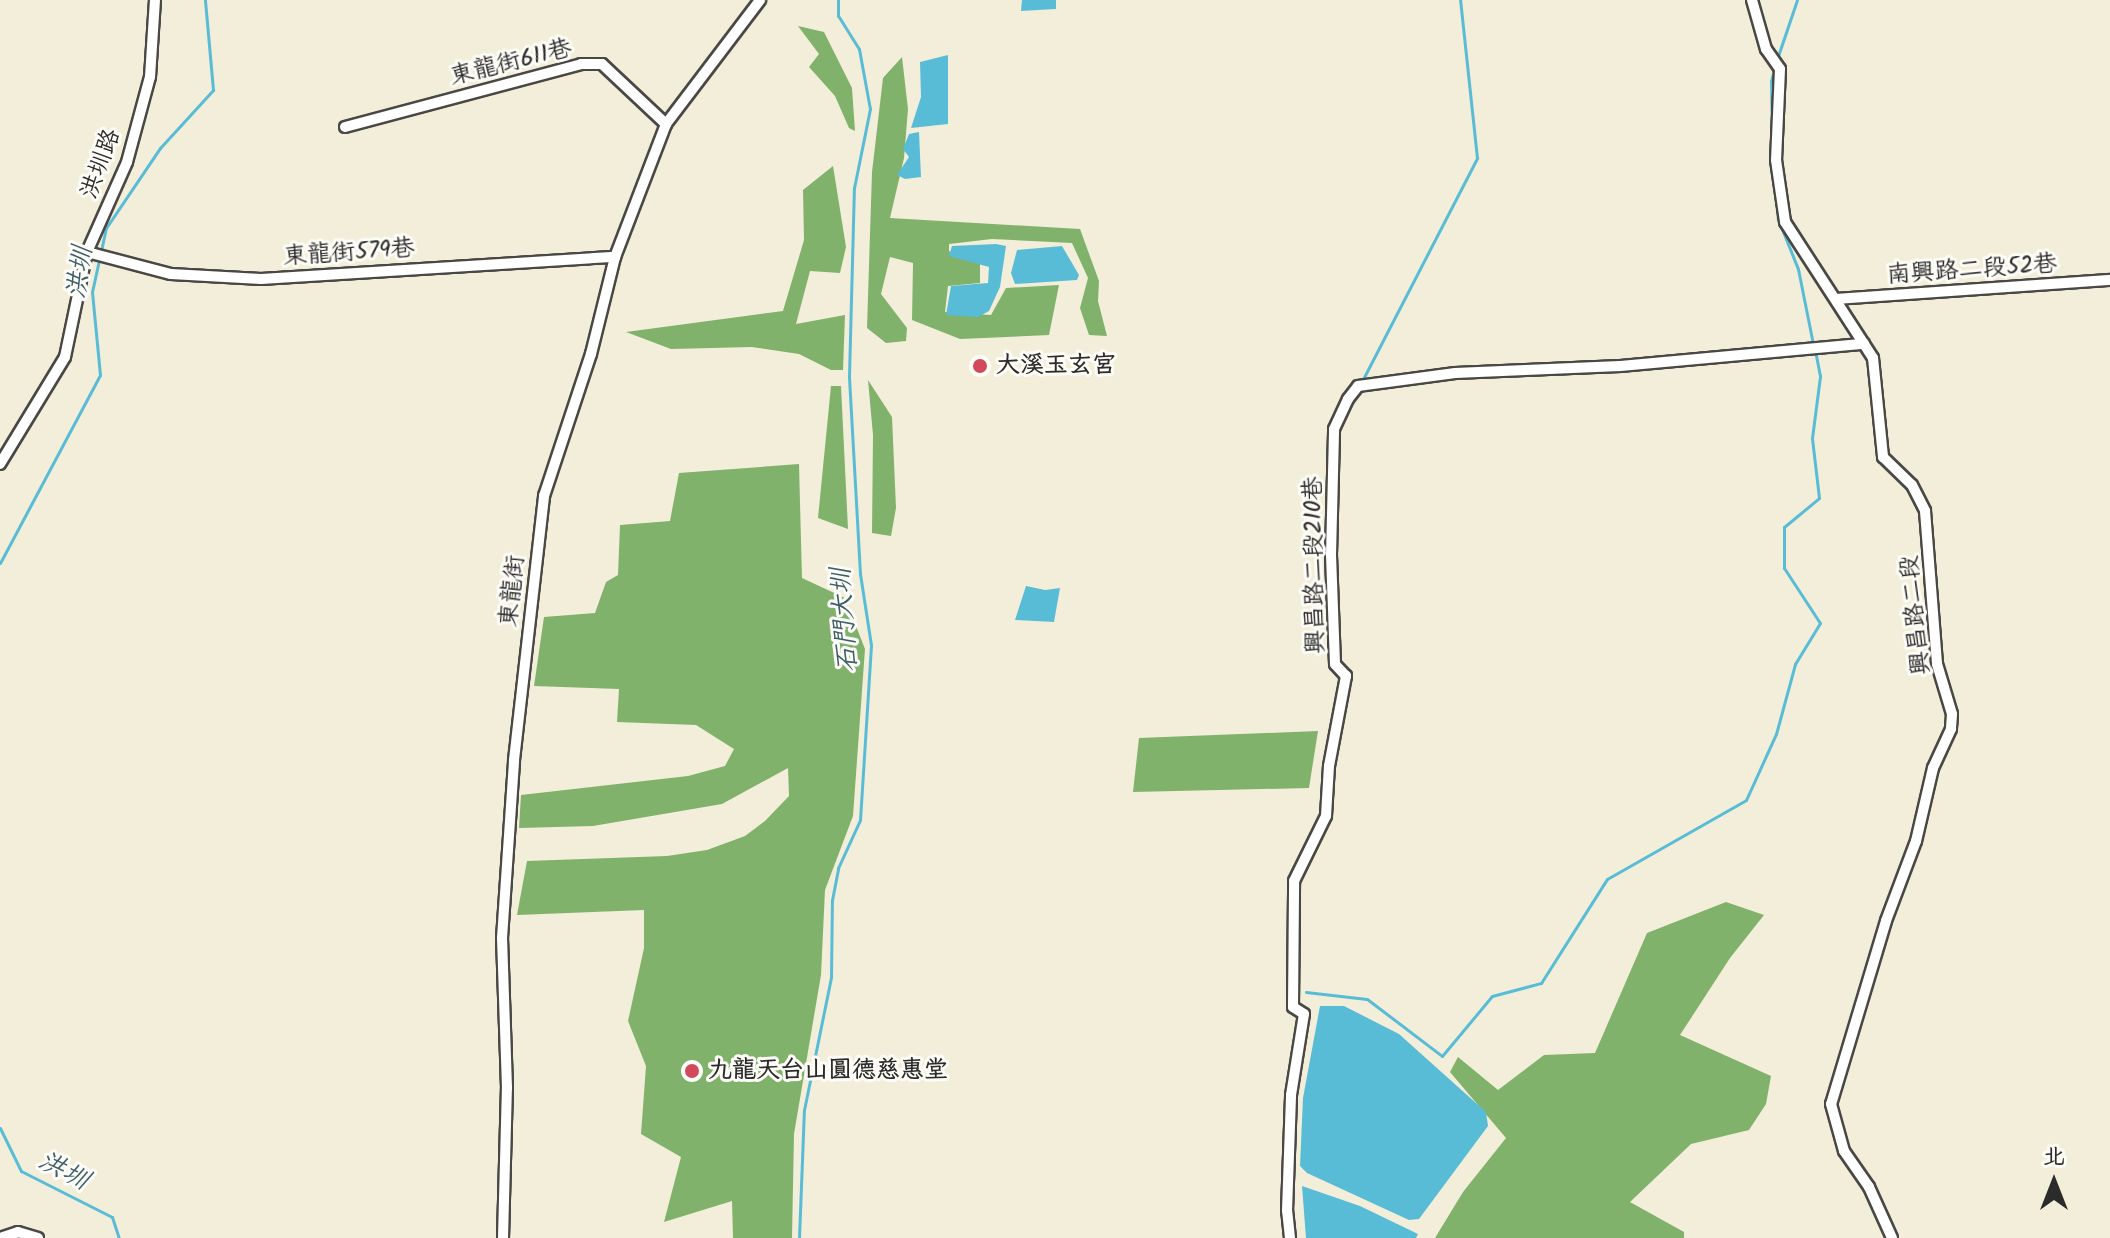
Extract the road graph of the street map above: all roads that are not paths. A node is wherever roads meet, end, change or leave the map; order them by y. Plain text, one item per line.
1 (155, 0) edge
2 (760, 0) edge
3 (1752, 0) edge
4 (666, 124) junction
5 (345, 127) dead end
6 (87, 252) junction
7 (615, 257) junction
8 (2110, 280) edge
9 (1837, 299) junction
10 (1864, 344) junction
11 (0, 464) edge
12 (0, 1238) edge
13 (38, 1238) edge
14 (503, 1238) edge
15 (1290, 1238) edge
16 (1892, 1238) edge

1 - 6 street, 洪圳路
2 - 4 street, 東龍街
3 - 9 street, 興昌路二段
4 - 5 street, 東龍街611巷
4 - 7 street, 東龍街
6 - 7 street, 東龍街579巷
6 - 11 street, 洪圳路
7 - 14 street, 東龍街
8 - 9 street, 南興路二段52巷
9 - 10 street, 興昌路二段
10 - 15 street, 興昌路二段210巷
10 - 16 street, 興昌路二段
12 - 13 street

